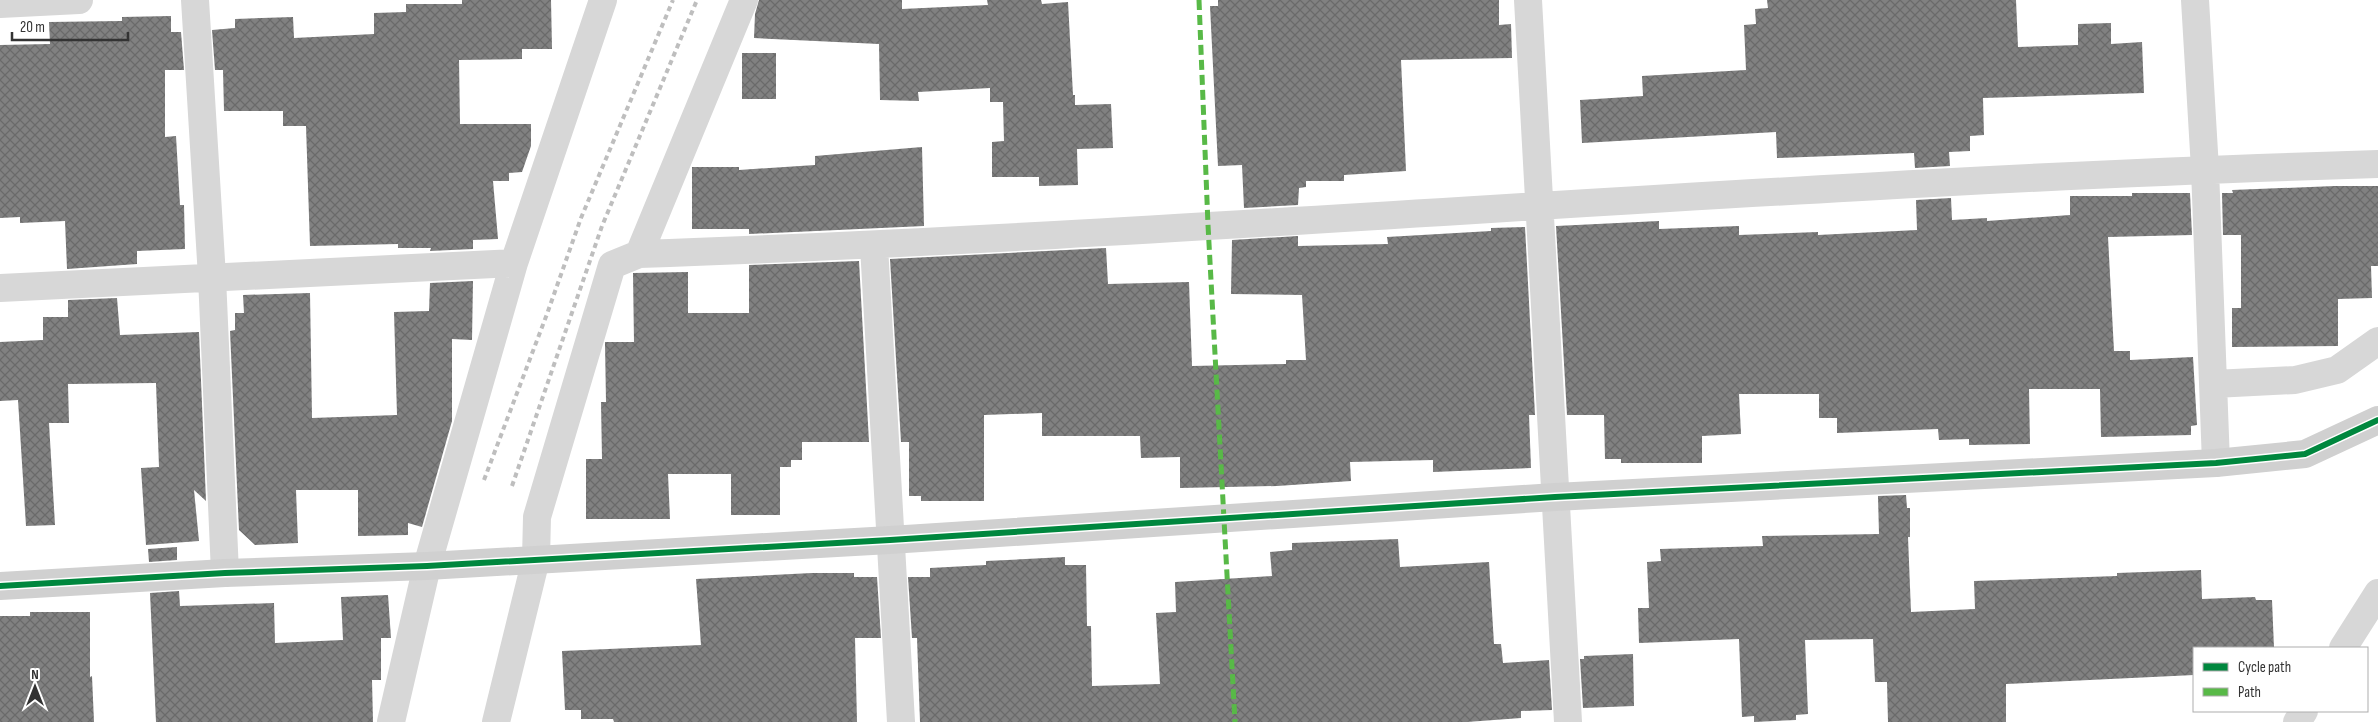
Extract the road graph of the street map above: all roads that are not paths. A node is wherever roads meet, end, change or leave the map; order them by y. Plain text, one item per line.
1 (79, 0) edge
2 (195, 0) edge
3 (603, 0) edge
4 (744, 0) edge
5 (1528, 0) edge
6 (2195, 0) edge
7 (0, 4) edge
8 (2378, 164) edge
9 (2205, 169) junction
10 (1538, 205) junction
11 (874, 246) junction
12 (639, 254) junction
13 (514, 262) junction
14 (212, 277) junction
15 (0, 288) edge
16 (2378, 341) edge
17 (2214, 384) junction
18 (2377, 424) edge
19 (2216, 463) junction
20 (1555, 498) junction
21 (890, 540) junction
22 (536, 559) junction
23 (427, 566) junction
24 (224, 574) junction
25 (0, 586) edge
26 (2378, 593) edge
27 (2344, 647) edge
28 (391, 722) edge
29 (496, 722) edge
30 (901, 722) edge
31 (1568, 722) edge

1 - 7 street
2 - 14 street
3 - 13 street
4 - 12 street
5 - 10 street
6 - 9 street
8 - 9 street
9 - 10 street
9 - 17 street
10 - 11 street
10 - 20 street
11 - 12 street
11 - 21 street
12 - 22 street
13 - 14 street
13 - 23 street
14 - 15 street
14 - 24 street
16 - 17 street
17 - 19 street
18 - 19 street
19 - 20 street
20 - 21 street
20 - 31 street
21 - 22 street
21 - 30 street
22 - 23 street
22 - 29 street
23 - 24 street
23 - 28 street
24 - 25 street
26 - 27 street

